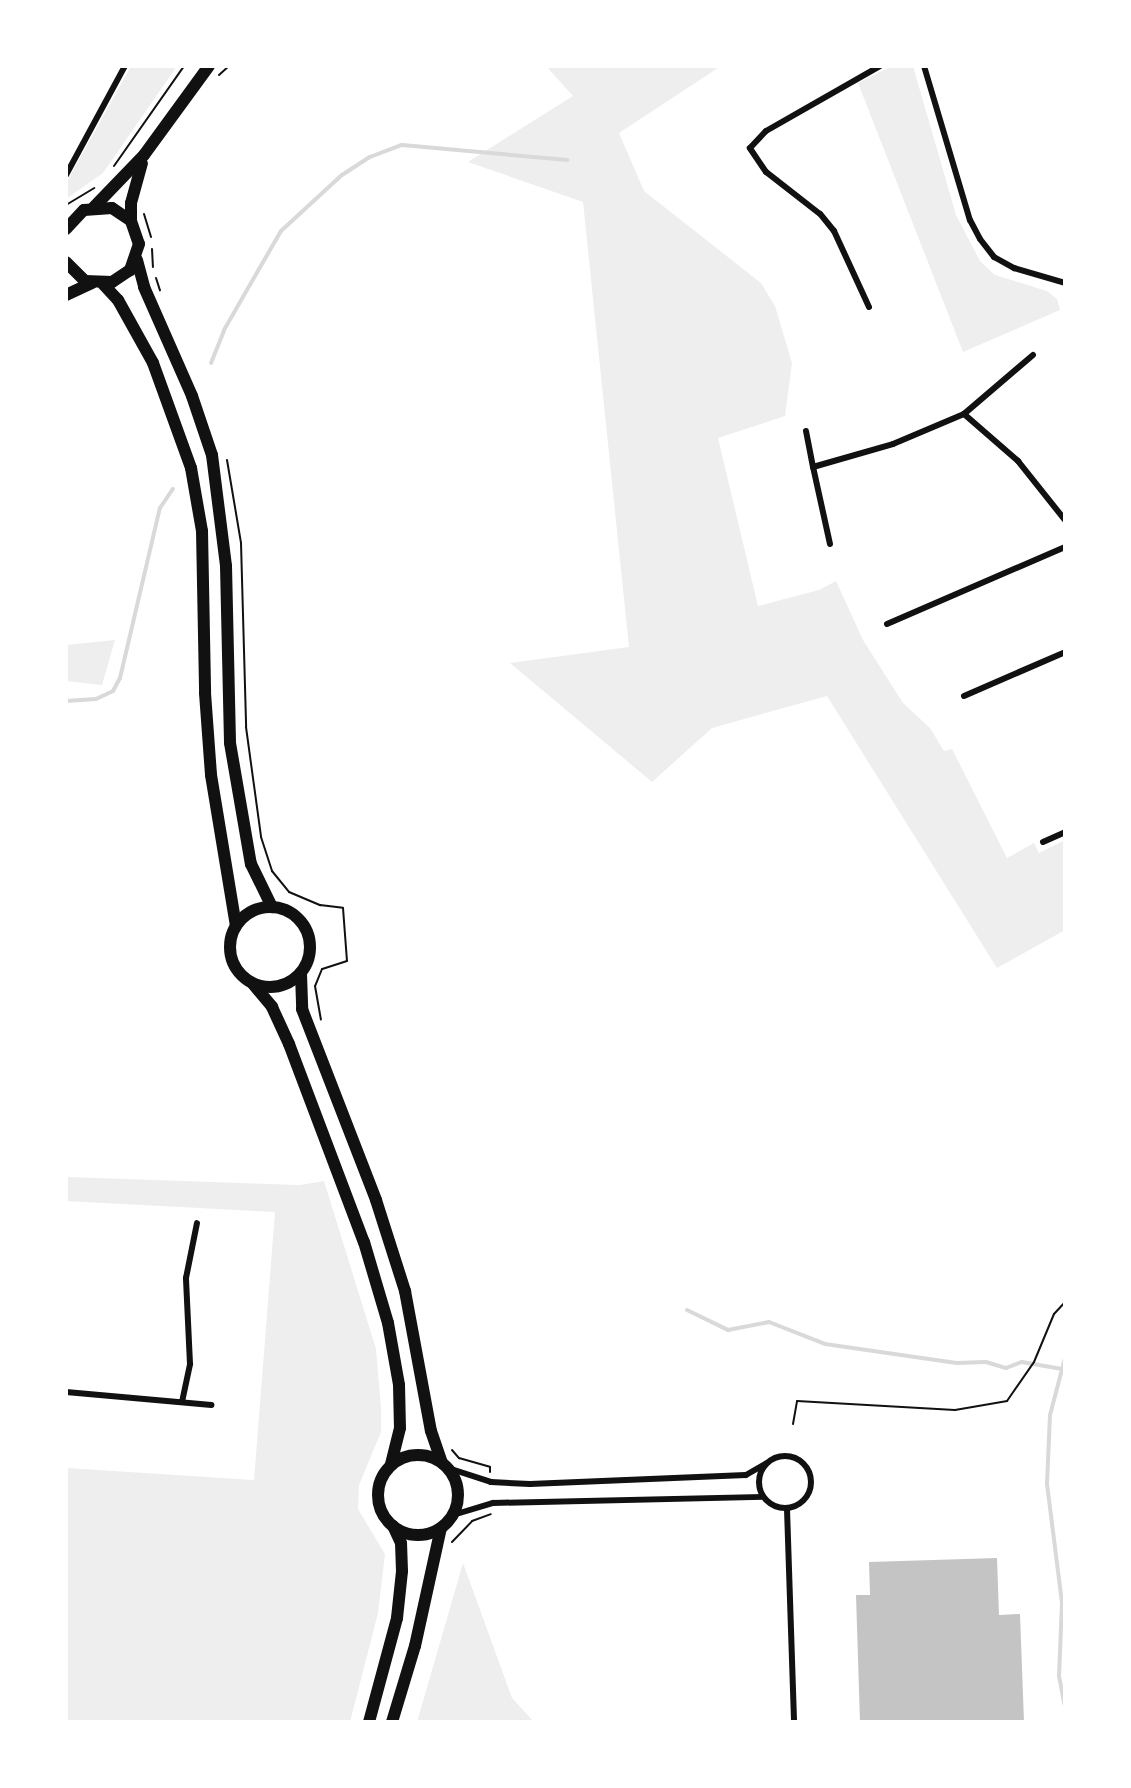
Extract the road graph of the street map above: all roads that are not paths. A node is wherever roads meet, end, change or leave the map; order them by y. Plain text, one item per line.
1 (125, 66) edge
2 (209, 66) edge
3 (880, 66) edge
4 (924, 66) edge
5 (144, 155) junction
6 (66, 175) edge
7 (94, 207) junction
8 (131, 221) junction
9 (66, 229) edge
10 (137, 260) junction
11 (66, 262) edge
12 (98, 283) junction
13 (1065, 283) edge
14 (66, 295) edge
15 (869, 307) dead end
16 (1033, 355) dead end
17 (964, 414) junction
18 (806, 431) dead end
19 (813, 467) junction
20 (1065, 520) edge
21 (830, 544) dead end
22 (1065, 547) edge
23 (887, 624) dead end
24 (1065, 652) edge
25 (964, 696) dead end
26 (1065, 832) edge
27 (1043, 842) dead end
28 (272, 907) junction
29 (236, 926) junction
30 (301, 974) junction
31 (253, 984) junction
32 (197, 1224) dead end
33 (66, 1392) edge
34 (182, 1402) junction
35 (211, 1405) dead end
36 (767, 1463) junction
37 (445, 1465) junction
38 (391, 1466) junction
39 (763, 1497) junction
40 (787, 1509) junction
41 (453, 1515) junction
42 (393, 1526) junction
43 (441, 1528) junction
44 (369, 1722) edge
45 (392, 1722) edge
46 (794, 1722) edge

1 - 6 street
2 - 5 main road
3 - 15 street
4 - 13 street
5 - 7 main road
5 - 8 main road
7 - 8 main road
7 - 9 main road
8 - 10 main road
10 - 12 main road
10 - 28 main road
11 - 12 main road
12 - 14 main road
12 - 29 main road
16 - 17 street
17 - 19 street
17 - 20 street
18 - 19 street
19 - 21 street
22 - 23 street
24 - 25 street
26 - 27 street
28 - 29 main road
28 - 30 main road
29 - 31 main road
30 - 31 main road
30 - 37 main road
31 - 38 main road
32 - 34 street
33 - 34 street
34 - 35 street
36 - 37 street
36 - 39 street
36 - 40 street
37 - 38 main road
37 - 41 main road
38 - 42 main road
39 - 40 street
39 - 41 street
40 - 46 street
41 - 43 main road
42 - 43 main road
42 - 44 main road
43 - 45 main road

